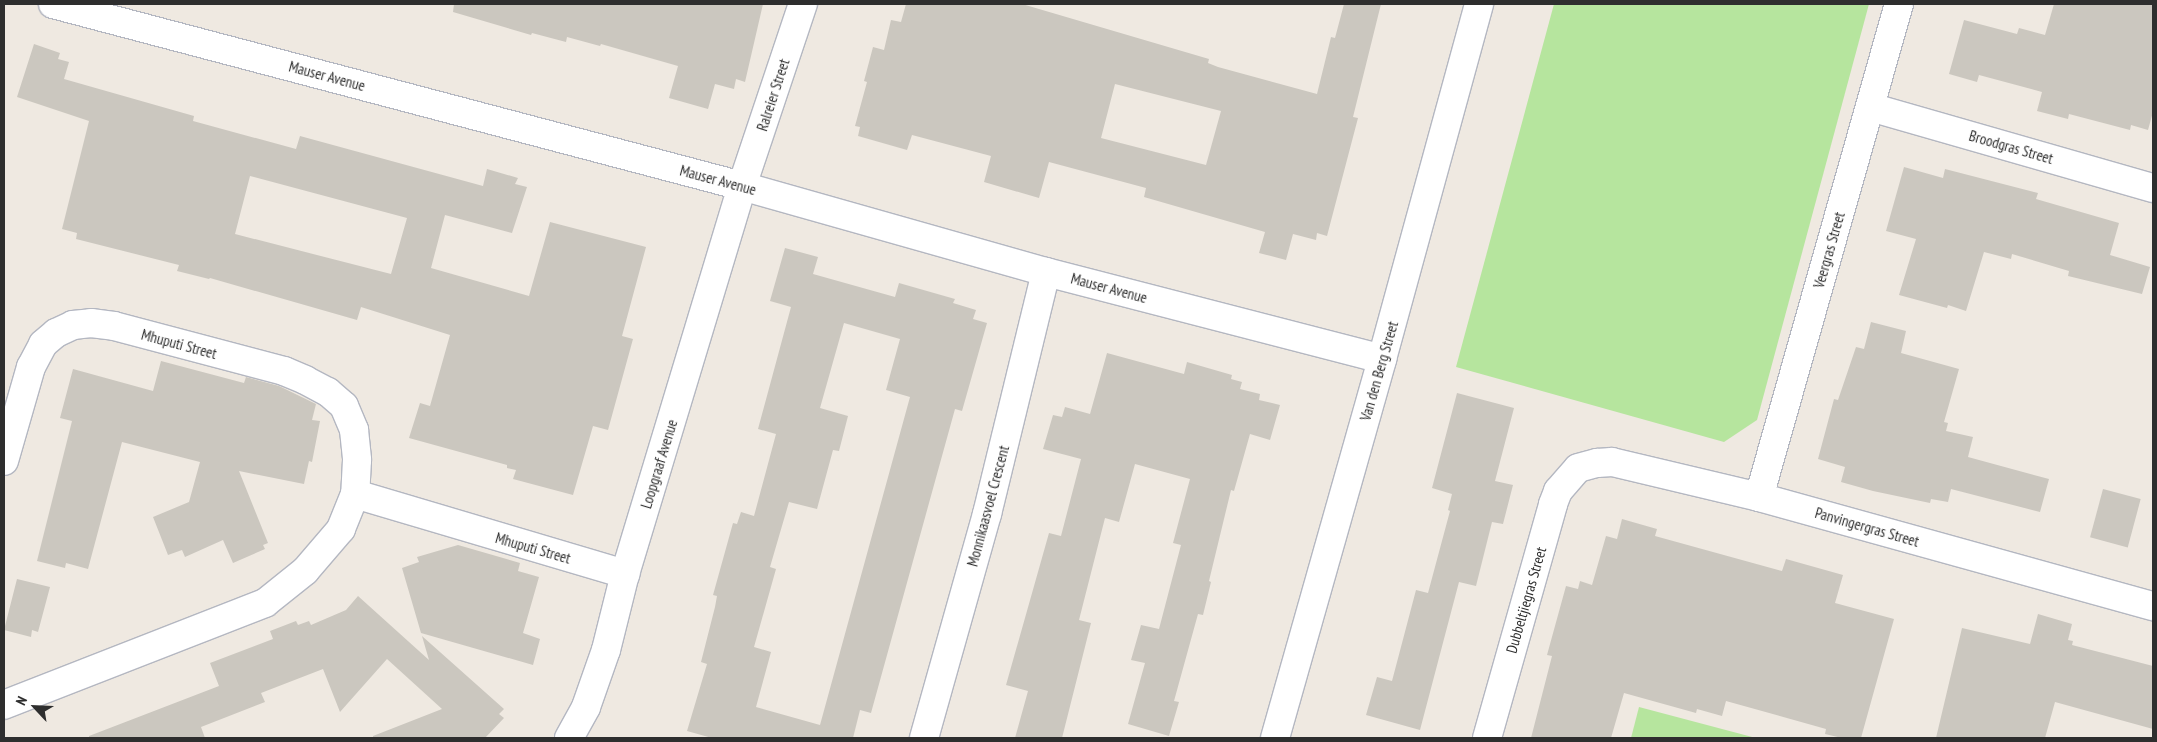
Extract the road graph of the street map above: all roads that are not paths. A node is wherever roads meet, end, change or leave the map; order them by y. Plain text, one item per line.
1 (54, 4) edge
2 (803, 4) edge
3 (1479, 4) edge
4 (1899, 4) edge
5 (1870, 107) junction
6 (742, 186) junction
7 (2153, 188) edge
8 (1046, 272) junction
9 (1382, 359) junction
10 (4, 461) edge
11 (1578, 468) joint
12 (355, 494) junction
13 (1760, 497) junction
14 (625, 574) junction
15 (2153, 606) edge
16 (4, 704) edge
17 (568, 738) edge
18 (924, 738) edge
19 (1275, 738) edge
20 (1487, 738) edge

1 - 6 street, Mauser Avenue
2 - 6 street, Ralreier Street
3 - 9 street, Van den Berg Street
4 - 5 street, Veergras Street
5 - 7 street, Broodgras Street
5 - 13 street, Veergras Street
6 - 8 street, Mauser Avenue
6 - 14 street, Loopgraaf Avenue
8 - 9 street, Mauser Avenue
8 - 18 street, Monnikaasvoel Crescent
9 - 19 street, Van den Berg Street
10 - 12 street, Mhuputi Street
11 - 13 street, Panvingergras Street
11 - 20 street, Dubbeltjiegras Street
12 - 14 street, Mhuputi Street
12 - 16 street, Mhuputi Street
13 - 15 street, Panvingergras Street
14 - 17 street, Loopgraaf Avenue

